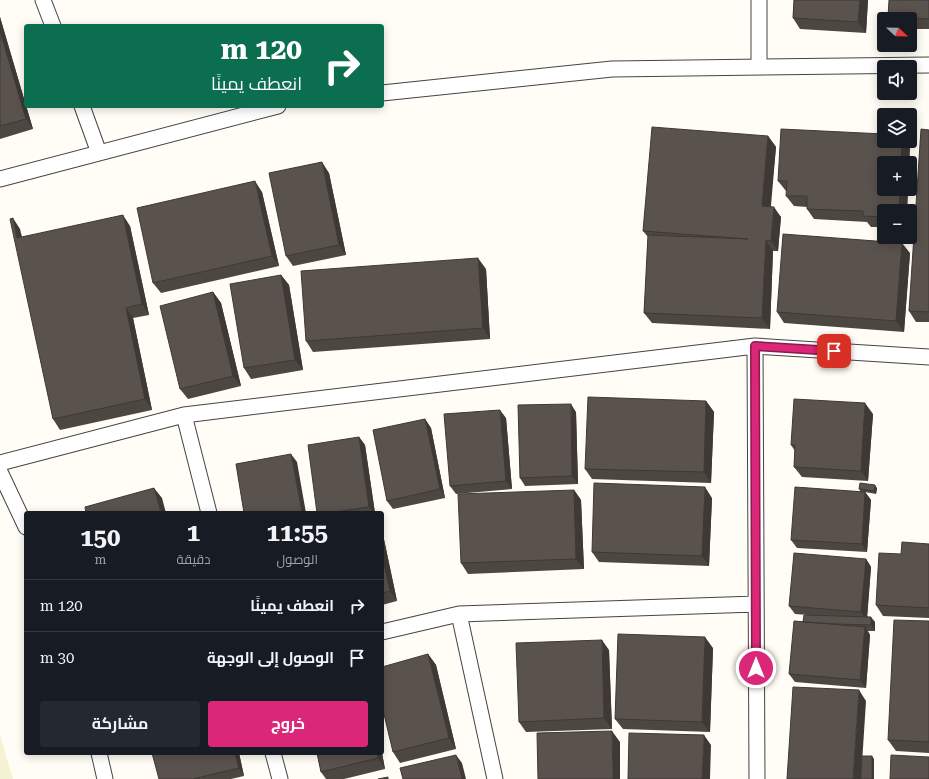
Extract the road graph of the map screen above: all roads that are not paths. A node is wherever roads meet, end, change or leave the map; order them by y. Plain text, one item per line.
1 (43, 0) edge
2 (759, 0) edge
3 (51, 24) edge
4 (929, 65) edge
5 (759, 67) junction
6 (384, 93) edge
7 (83, 108) edge
8 (270, 108) edge
9 (100, 153) junction
10 (0, 179) edge
11 (755, 346) junction
12 (929, 357) edge
13 (184, 415) junction
14 (0, 463) edge
15 (0, 472) edge
16 (208, 511) edge
17 (24, 523) edge
18 (756, 604) junction
19 (459, 614) junction
20 (384, 632) edge
21 (99, 755) edge
22 (273, 755) edge
23 (105, 779) edge
24 (280, 779) edge
25 (495, 779) edge
26 (756, 779) edge

1 - 3 street
2 - 5 street
4 - 5 street
5 - 6 street
7 - 9 street
8 - 9 street
9 - 10 street
11 - 12 street
11 - 13 street
11 - 18 street
13 - 14 street
13 - 16 street
15 - 17 street
18 - 19 street
18 - 26 street
19 - 20 street
19 - 25 street
21 - 23 street
22 - 24 street

